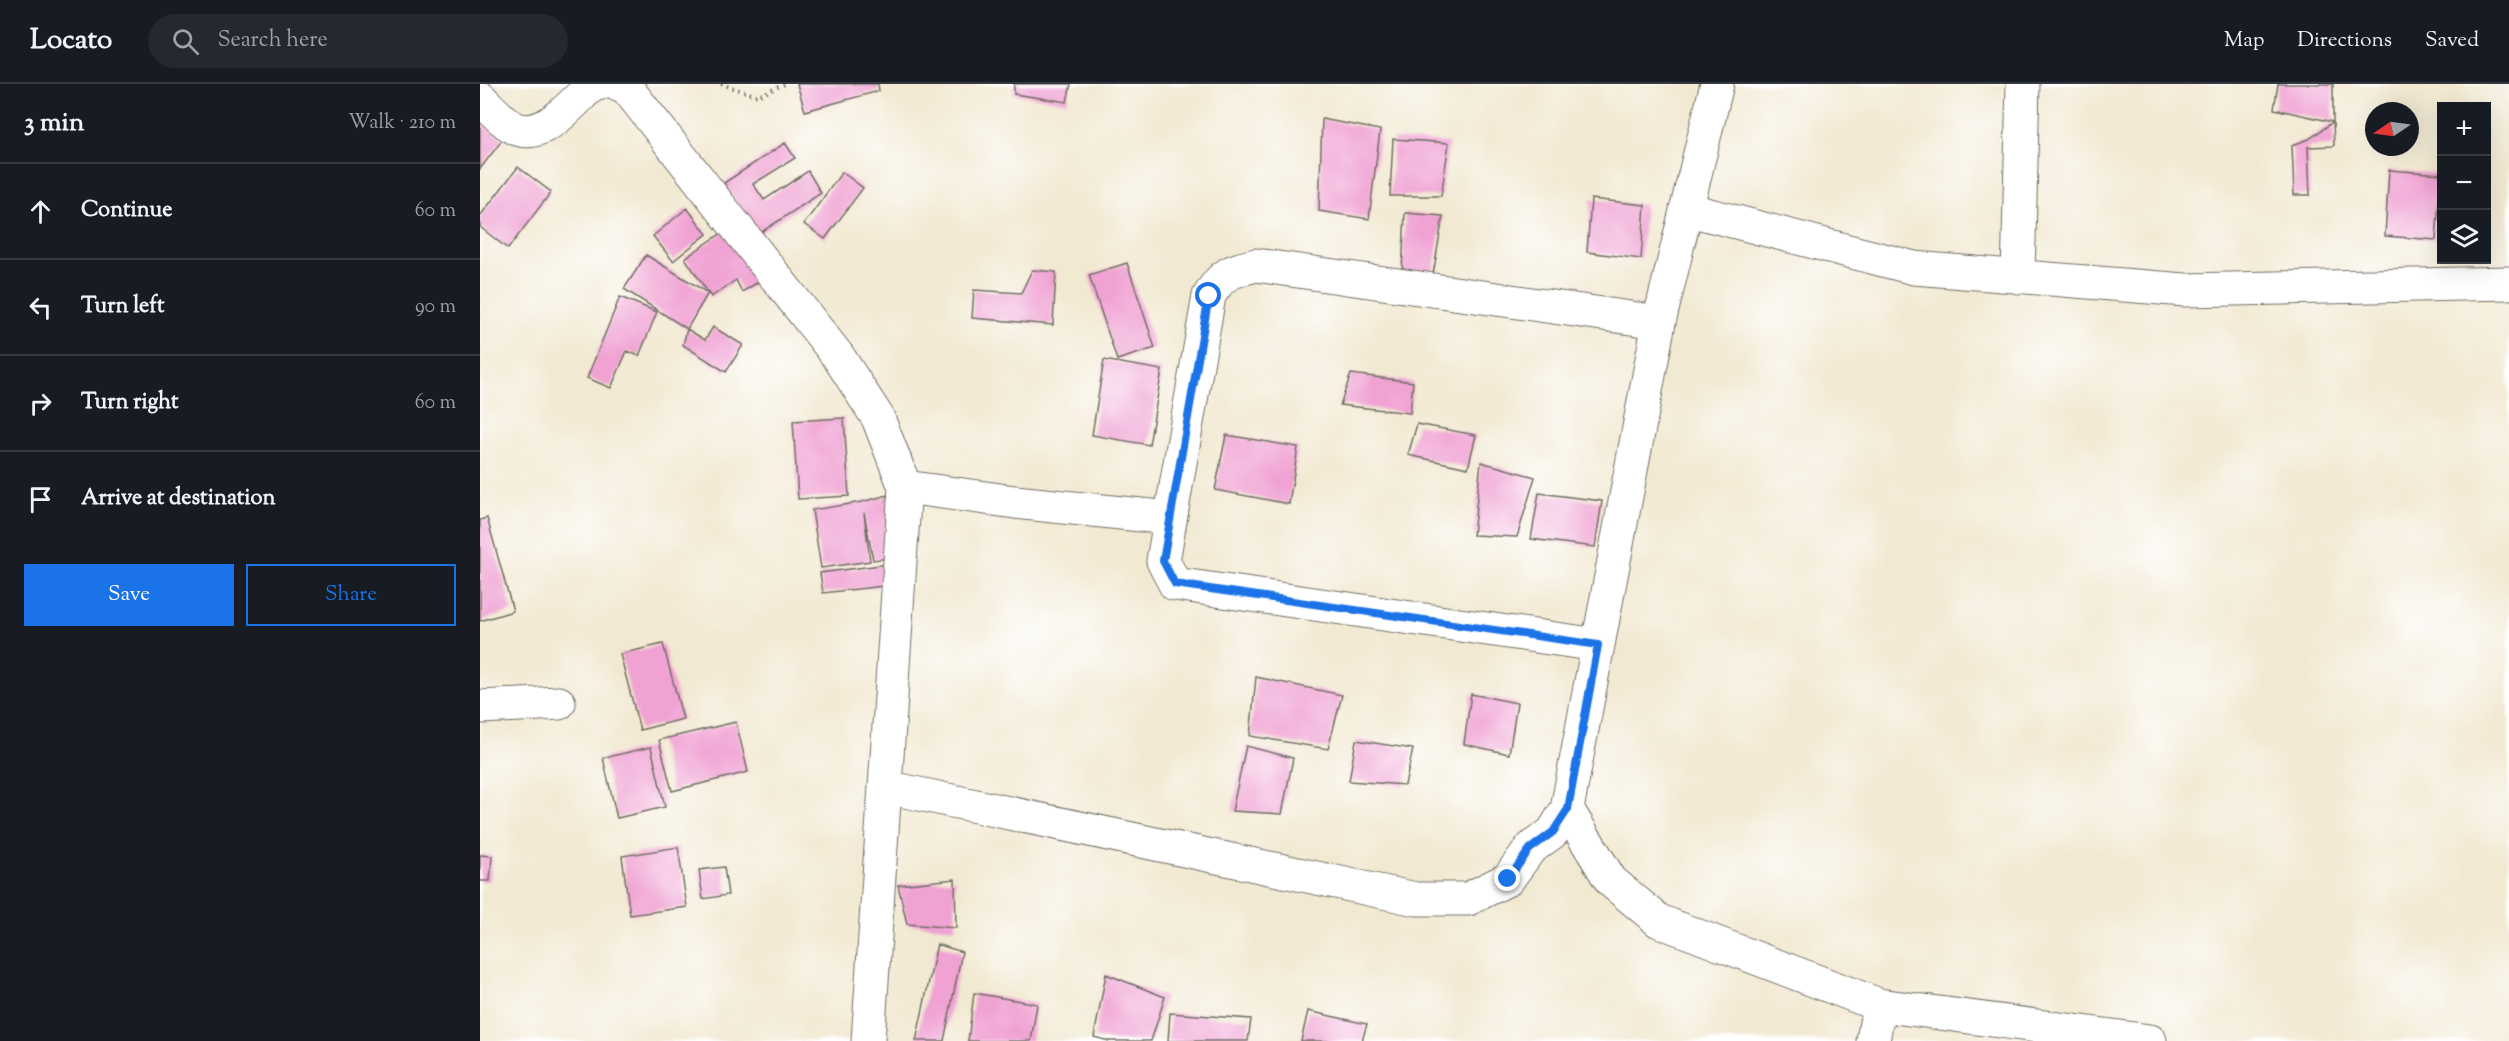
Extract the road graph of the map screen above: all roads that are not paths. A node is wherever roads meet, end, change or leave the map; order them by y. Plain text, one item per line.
1 (598, 84) edge
2 (618, 84) edge
3 (1717, 84) edge
4 (2023, 84) edge
5 (480, 98) edge
6 (1686, 209) junction
7 (2018, 277) junction
8 (2509, 284) edge
9 (1659, 322) junction
10 (905, 486) junction
11 (1170, 518) junction
12 (1598, 645) junction
13 (559, 703) dead end
14 (480, 707) edge
15 (886, 787) junction
16 (1568, 809) junction
17 (1880, 1005) junction
18 (868, 1041) edge
19 (1873, 1041) edge
20 (2150, 1041) edge

1 - 5 street
2 - 10 street
3 - 6 street
4 - 7 street
6 - 7 street
6 - 9 street
7 - 8 street
9 - 11 street
9 - 12 street
10 - 11 street
10 - 15 street
11 - 12 street
12 - 16 street
13 - 14 street
15 - 16 street
15 - 18 street
16 - 17 street
17 - 19 street
17 - 20 street

